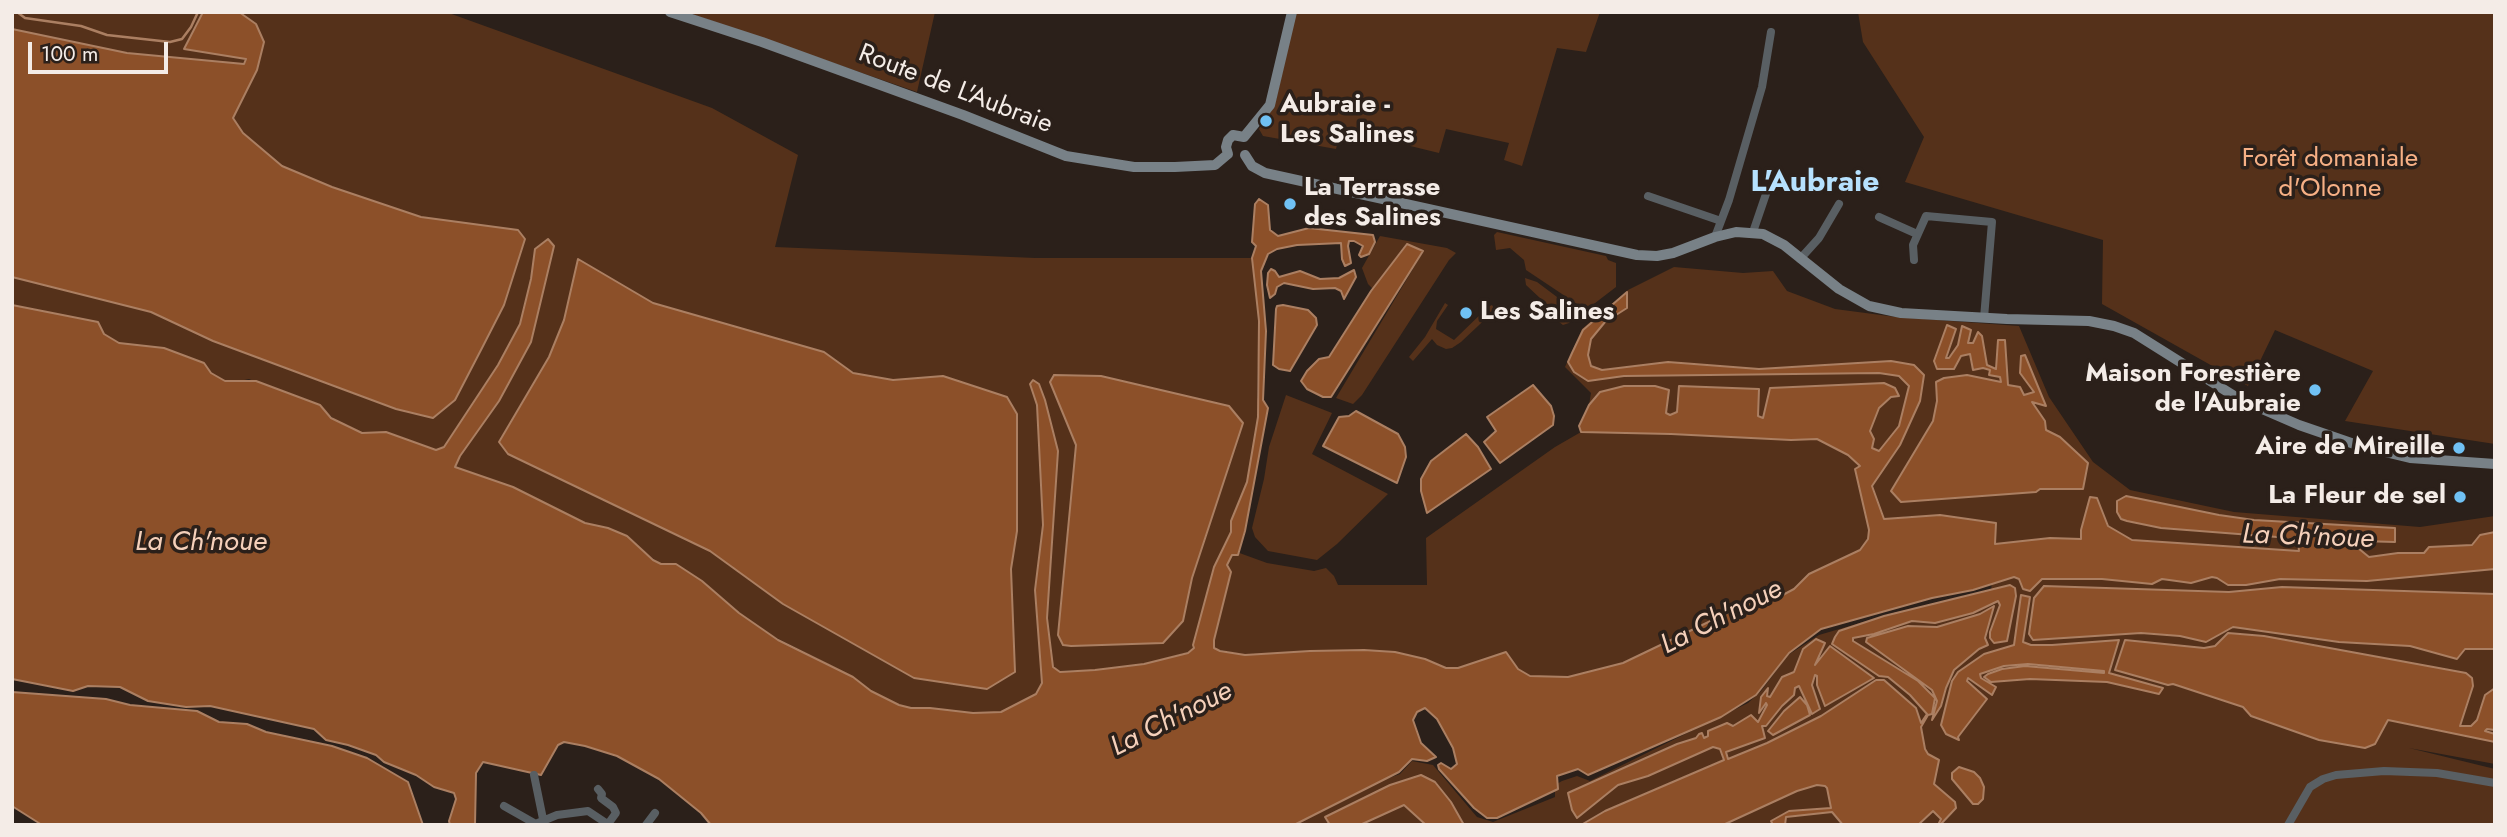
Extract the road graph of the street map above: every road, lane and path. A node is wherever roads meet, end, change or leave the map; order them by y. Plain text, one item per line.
1 (670, 12) edge
2 (1292, 12) edge
3 (1771, 32) dead end
4 (1244, 136) junction
5 (1228, 154) junction
6 (1245, 155) junction
7 (1767, 191) dead end
8 (1648, 196) dead end
9 (1839, 204) dead end
10 (1879, 217) dead end
11 (1721, 221) junction
12 (1753, 232) junction
13 (1917, 234) junction
14 (1715, 237) junction
15 (1800, 259) junction
16 (1914, 260) dead end
17 (1984, 318) junction
18 (2495, 464) edge
19 (534, 775) dead end
20 (2495, 783) edge
21 (598, 789) dead end
22 (504, 806) dead end
23 (655, 813) dead end
24 (543, 819) junction
25 (533, 824) edge
26 (609, 824) edge
27 (646, 825) edge
28 (2288, 825) edge

1 - 5 street, Route de L'Aubraie
2 - 4 street
3 - 11 street
4 - 5 street
4 - 6 street
5 - 6 street
6 - 14 street
7 - 12 street
8 - 11 street
9 - 15 street
10 - 13 street
11 - 14 street
12 - 14 street
12 - 15 street
13 - 16 street
13 - 17 street
15 - 17 street
17 - 18 street
19 - 24 street
20 - 28 street
21 - 26 street
22 - 25 street
23 - 27 street
24 - 25 street
24 - 26 street

